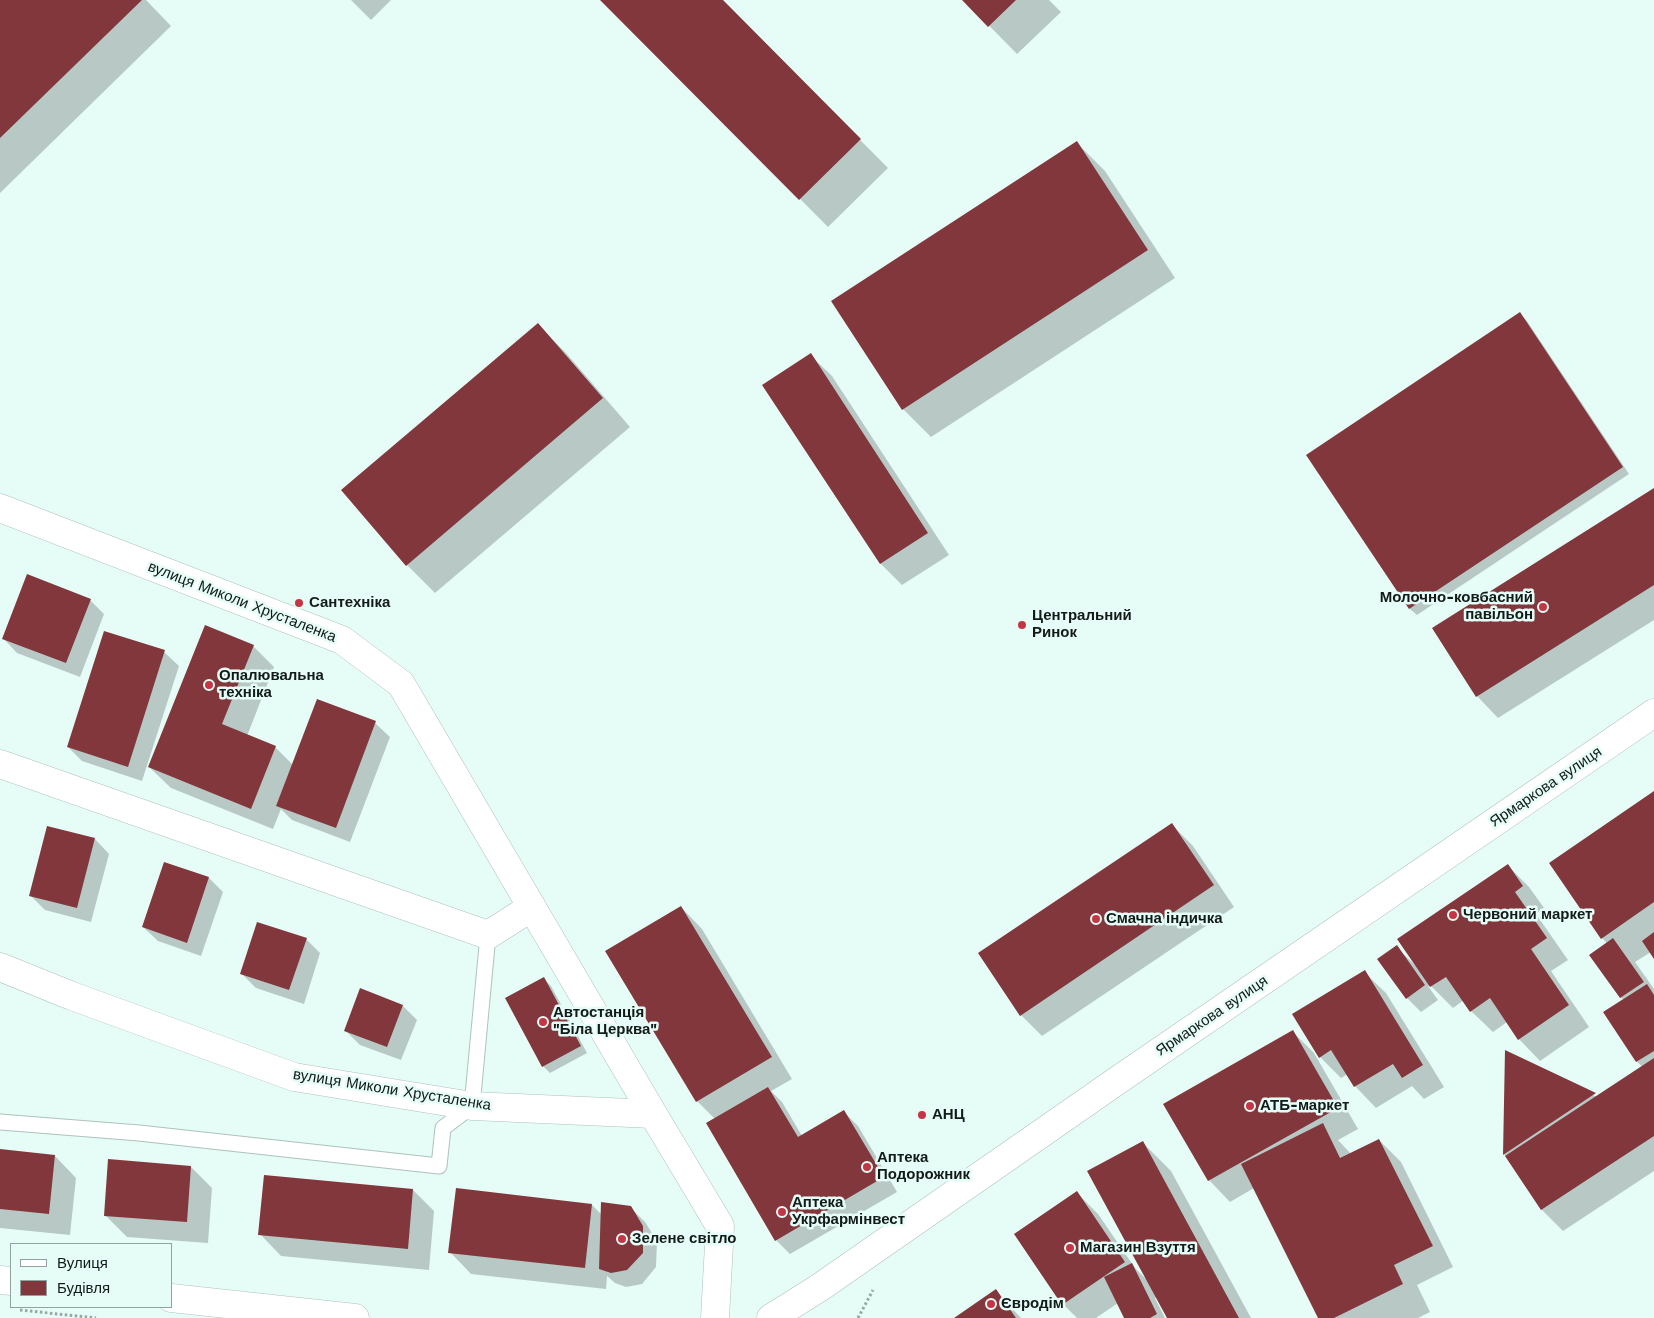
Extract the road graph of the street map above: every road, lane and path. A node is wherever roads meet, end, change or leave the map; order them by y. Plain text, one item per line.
1 (0, 508) edge
2 (1654, 713) edge
3 (0, 764) edge
4 (532, 907) junction
5 (488, 935) junction
6 (0, 967) edge
7 (472, 1106) junction
8 (653, 1114) junction
9 (0, 1122) edge
10 (172, 1298) edge
11 (19, 1310) dead end
12 (96, 1318) edge
13 (355, 1318) edge
14 (715, 1318) edge
15 (771, 1318) edge

1 - 4 street, вулиця Миколи Хрусталенка
2 - 15 street, Ярмаркова вулиця
3 - 5 street
4 - 5 street
4 - 8 street, вулиця Миколи Хрусталенка
5 - 7 lane
6 - 7 street, вулиця Миколи Хрусталенка
7 - 8 street, вулиця Миколи Хрусталенка
7 - 9 lane
8 - 14 street, вулиця Миколи Хрусталенка
10 - 13 street
11 - 12 path

